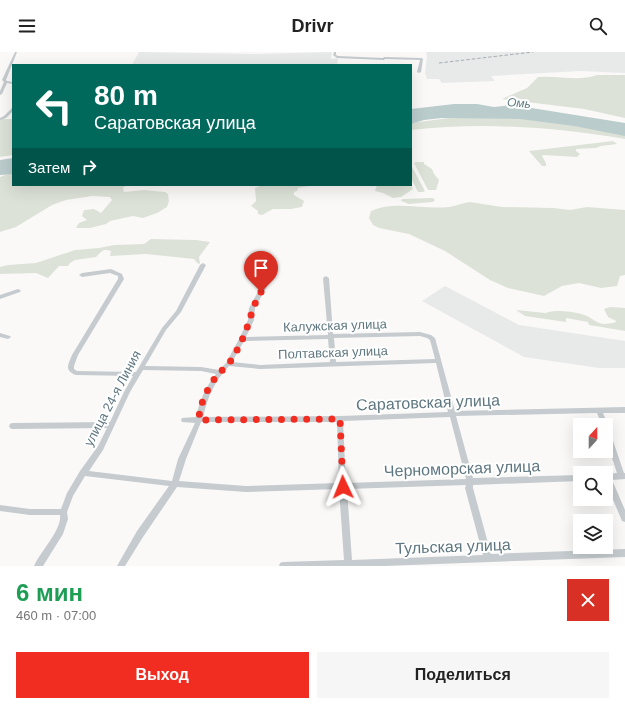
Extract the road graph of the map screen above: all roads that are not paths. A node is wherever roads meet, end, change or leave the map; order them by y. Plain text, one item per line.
1 (16, 52) edge
2 (335, 52) edge
3 (383, 52) edge
4 (384, 59) junction
5 (11, 67) edge
6 (7, 72) junction
7 (419, 72) dead end
8 (0, 73) edge
9 (6, 82) junction
10 (12, 83) edge
11 (0, 94) edge
12 (12, 110) edge
13 (0, 119) edge
14 (203, 265) dead end
15 (82, 275) dead end
16 (269, 278) dead end
17 (326, 278) dead end
18 (18, 291) dead end
19 (0, 297) edge
20 (0, 336) edge
21 (8, 337) dead end
22 (330, 337) junction
23 (242, 339) junction
24 (438, 361) junction
25 (228, 364) junction
26 (333, 364) junction
27 (139, 371) junction
28 (220, 372) junction
29 (625, 410) edge
30 (599, 412) junction
31 (452, 414) junction
32 (602, 418) edge
33 (340, 419) junction
34 (184, 420) dead end
35 (199, 420) junction
36 (111, 425) junction
37 (12, 426) dead end
38 (613, 448) edge
39 (83, 473) junction
40 (623, 476) edge
41 (613, 477) edge
42 (573, 478) edge
43 (470, 482) junction
44 (175, 484) junction
45 (343, 487) junction
46 (613, 491) edge
47 (0, 508) edge
48 (62, 512) junction
49 (625, 519) edge
50 (625, 553) edge
51 (488, 558) junction
52 (348, 564) junction
53 (38, 566) edge
54 (121, 566) edge
55 (283, 566) edge

1 - 5 street
2 - 4 street
3 - 4 street
4 - 7 street
5 - 6 street
6 - 8 street
6 - 9 street
9 - 10 street
9 - 11 street
12 - 13 street
14 - 27 street, улица 24-я Линия
15 - 27 street
16 - 23 street
17 - 22 street
18 - 19 street
20 - 21 street
22 - 23 street, Калужская улица
22 - 24 street, Калужская улица
22 - 26 street
23 - 25 street
24 - 26 street, Полтавская улица
24 - 31 street
25 - 26 street, Полтавская улица
25 - 28 street
27 - 28 street
27 - 36 street, улица 24-я Линия
28 - 35 street
29 - 30 street, Саратовская улица
30 - 31 street, Саратовская улица
30 - 32 street
31 - 33 street, Саратовская улица
31 - 43 street
33 - 35 street, Саратовская улица
33 - 45 street
34 - 35 street, Саратовская улица
35 - 44 street
36 - 37 street
36 - 39 street, улица 24-я Линия
38 - 40 street
39 - 44 street, Черноморская улица
39 - 48 street, улица 24-я Линия
40 - 41 street
42 - 43 street, Черноморская улица
43 - 45 street, Черноморская улица
43 - 51 street
44 - 45 street, Черноморская улица
44 - 54 street
45 - 52 street
46 - 49 street
47 - 48 street
48 - 53 street, улица 24-я Линия
50 - 51 street, Тульская улица
51 - 52 street, Тульская улица
52 - 55 street, Тульская улица

